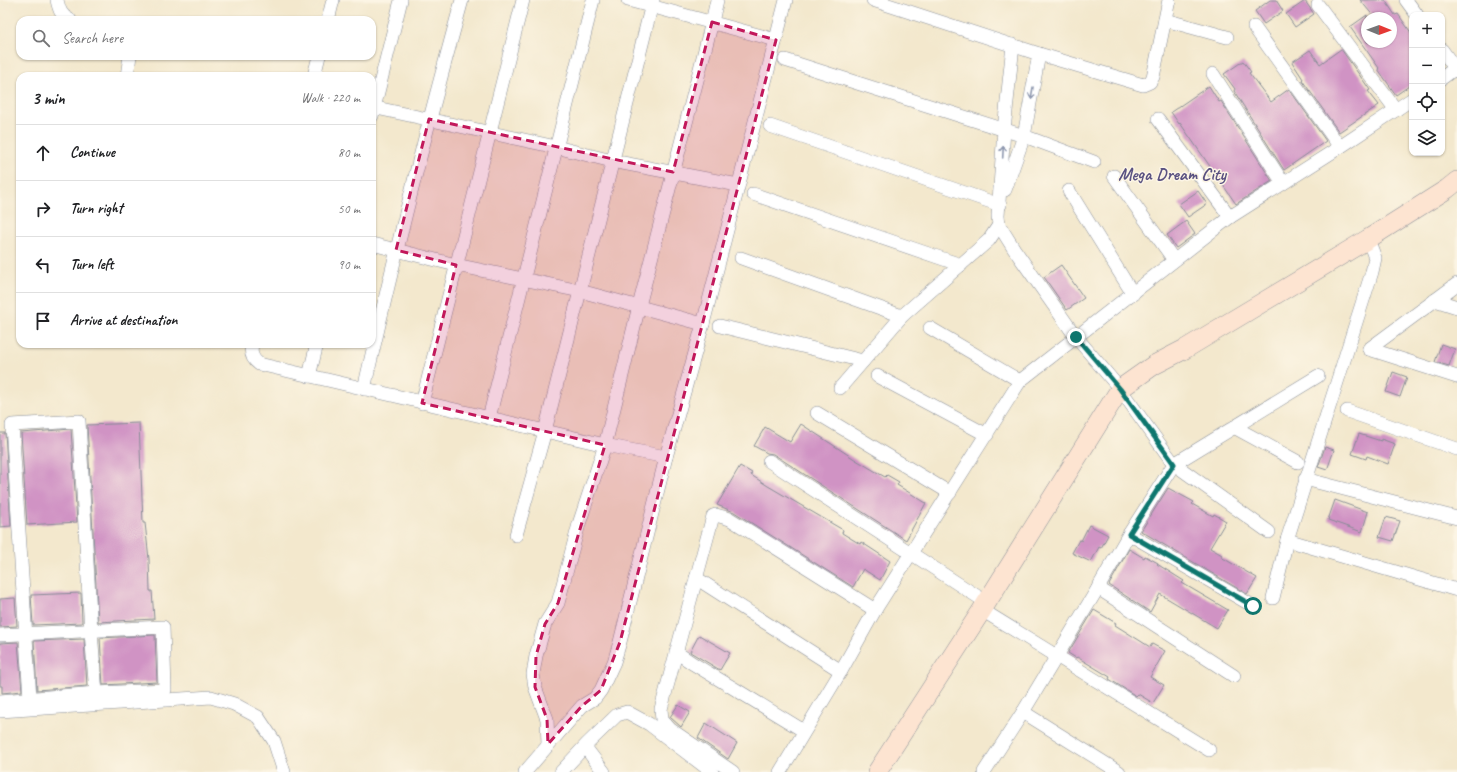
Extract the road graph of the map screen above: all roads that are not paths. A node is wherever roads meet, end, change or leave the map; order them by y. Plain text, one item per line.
1 (57, 0) edge
2 (333, 0) edge
3 (401, 0) edge
4 (462, 0) edge
5 (524, 0) edge
6 (593, 0) edge
7 (628, 0) edge
8 (717, 0) edge
9 (786, 0) edge
10 (873, 0) edge
11 (1169, 0) edge
12 (1406, 0) edge
13 (653, 3) edge
14 (1318, 5) dead end
15 (1415, 12) edge
16 (64, 16) edge
17 (329, 16) edge
18 (1165, 20) junction
19 (712, 22) junction
20 (1254, 27) dead end
21 (1227, 37) dead end
22 (776, 40) junction
23 (1013, 46) junction
24 (1039, 54) junction
25 (1445, 54) edge
26 (129, 60) edge
27 (318, 60) edge
28 (785, 60) dead end
29 (1456, 69) edge
30 (128, 72) edge
31 (315, 72) edge
32 (1213, 74) dead end
33 (1445, 76) edge
34 (376, 98) edge
35 (1409, 101) edge
36 (376, 110) edge
37 (1396, 110) junction
38 (429, 119) junction
39 (1158, 119) dead end
40 (770, 126) dead end
41 (1004, 130) junction
42 (489, 132) junction
43 (1024, 136) junction
44 (556, 147) junction
45 (1340, 147) junction
46 (612, 161) junction
47 (1094, 162) dead end
48 (673, 172) junction
49 (1114, 176) dead end
50 (1457, 181) edge
51 (1283, 183) junction
52 (738, 185) junction
53 (1069, 191) dead end
54 (753, 194) dead end
55 (1000, 205) junction
56 (1230, 217) junction
57 (999, 226) junction
58 (1368, 239) junction
59 (376, 245) edge
60 (396, 250) junction
61 (741, 258) dead end
62 (1174, 260) junction
63 (456, 265) junction
64 (961, 265) junction
65 (522, 280) junction
66 (1457, 284) edge
67 (580, 291) junction
68 (1133, 294) junction
69 (1435, 300) junction
70 (639, 306) junction
71 (1457, 307) edge
72 (902, 316) junction
73 (703, 324) junction
74 (720, 326) dead end
75 (930, 328) dead end
76 (376, 337) edge
77 (1076, 337) junction
78 (252, 348) edge
79 (316, 348) edge
80 (373, 348) edge
81 (863, 361) junction
82 (309, 376) junction
83 (878, 376) dead end
84 (1318, 376) dead end
85 (1457, 378) edge
86 (1020, 381) junction
87 (840, 388) dead end
88 (364, 389) junction
89 (1120, 389) junction
90 (422, 403) junction
91 (1347, 411) dead end
92 (817, 413) dead end
93 (489, 418) junction
94 (1234, 427) junction
95 (545, 430) junction
96 (986, 435) junction
97 (605, 445) junction
98 (1457, 450) edge
99 (666, 457) junction
100 (769, 461) dead end
101 (1298, 462) dead end
102 (1174, 464) junction
103 (1305, 479) junction
104 (950, 493) junction
105 (1457, 518) edge
106 (1270, 532) dead end
107 (1129, 534) junction
108 (516, 535) dead end
109 (1287, 540) junction
110 (911, 554) junction
111 (696, 578) junction
112 (1098, 588) junction
113 (1457, 590) edge
114 (1273, 598) dead end
115 (984, 606) junction
116 (1253, 606) dead end
117 (875, 610) junction
118 (91, 632) junction
119 (27, 633) junction
120 (0, 635) edge
121 (676, 652) junction
122 (1057, 657) junction
123 (841, 672) junction
124 (1234, 676) dead end
125 (96, 693) junction
126 (30, 698) junction
127 (0, 701) edge
128 (0, 711) edge
129 (1023, 712) junction
130 (804, 731) junction
131 (548, 744) junction
132 (584, 747) junction
133 (1209, 750) dead end
134 (284, 772) edge
135 (524, 772) edge
136 (562, 772) edge
137 (604, 772) edge
138 (712, 772) edge
139 (733, 772) edge
140 (780, 772) edge
141 (877, 772) edge
142 (984, 772) edge
143 (1119, 772) edge

1 - 16 street
2 - 17 street
3 - 34 street
4 - 38 street
5 - 42 street
6 - 44 street
7 - 13 street
8 - 19 street
9 - 22 street
10 - 23 street
11 - 18 street
12 - 15 street
13 - 19 street
13 - 46 street
14 - 37 street
18 - 21 street
18 - 24 street
19 - 22 street
19 - 48 street
20 - 45 street
22 - 52 street
23 - 24 street
23 - 41 street
24 -> 43 street
25 - 29 street
26 - 30 street
27 - 31 street
28 - 41 street
29 - 33 street
32 - 51 street
35 - 37 street
36 - 38 street
37 - 45 street
38 - 42 street
38 - 60 street
39 - 56 street
40 - 55 street
41 - 43 street
55 -> 41 street
42 - 44 street
42 - 63 street
43 - 47 street
43 - 55 street
44 - 46 street
44 - 65 street
45 - 51 street
46 - 48 street
46 - 67 street
48 - 52 street
48 - 70 street
49 - 62 street
50 - 58 main road
51 - 56 street
52 - 73 street
53 - 68 street
54 - 64 street
55 - 57 street
56 - 62 street
57 - 64 street
57 - 77 street
58 - 89 main road
58 - 103 street
59 - 60 street
60 - 63 street
60 - 76 street
61 - 72 street
62 - 68 street
63 - 65 street
63 - 90 street
64 - 72 street
65 - 67 street
65 - 93 street
66 - 69 street
67 - 70 street
67 - 95 street
68 - 77 street
69 - 71 street
69 - 85 street
70 - 73 street
70 - 97 street
72 - 81 street
73 - 99 street
74 - 81 street
75 - 86 street
77 - 86 street
77 - 89 street
78 - 82 street
79 - 82 street
80 - 88 street
81 - 87 street
82 - 88 street
83 - 96 street
84 - 94 street
86 - 96 street
88 - 90 street
89 - 102 street
89 - 115 main road
90 - 93 street
91 - 98 street
92 - 104 street
93 - 95 street
94 - 101 street
94 - 102 street
95 - 97 street
95 - 108 street
96 - 104 street
97 - 99 street
97 - 131 street
99 - 131 street
100 - 110 street
102 - 106 street
102 - 107 street
103 - 105 street
103 - 109 street
104 - 110 street
107 - 112 street
107 - 116 street
109 - 113 street
109 - 114 street
110 - 115 street
110 - 117 street
111 - 117 street
111 - 121 street
111 - 123 street
112 - 122 street
112 - 124 street
115 - 122 street
115 - 141 main road
117 - 123 street
118 - 119 street
118 - 119 street
118 - 125 street
118 - 125 street
119 - 120 street
119 - 126 street
121 - 130 street
121 - 139 street
122 - 129 street
122 - 133 street
123 - 130 street
125 - 126 street
126 - 127 street
128 - 134 street
129 - 142 street
129 - 143 street
130 - 140 street
131 - 135 street
132 - 136 street
132 - 137 street
132 - 138 street

